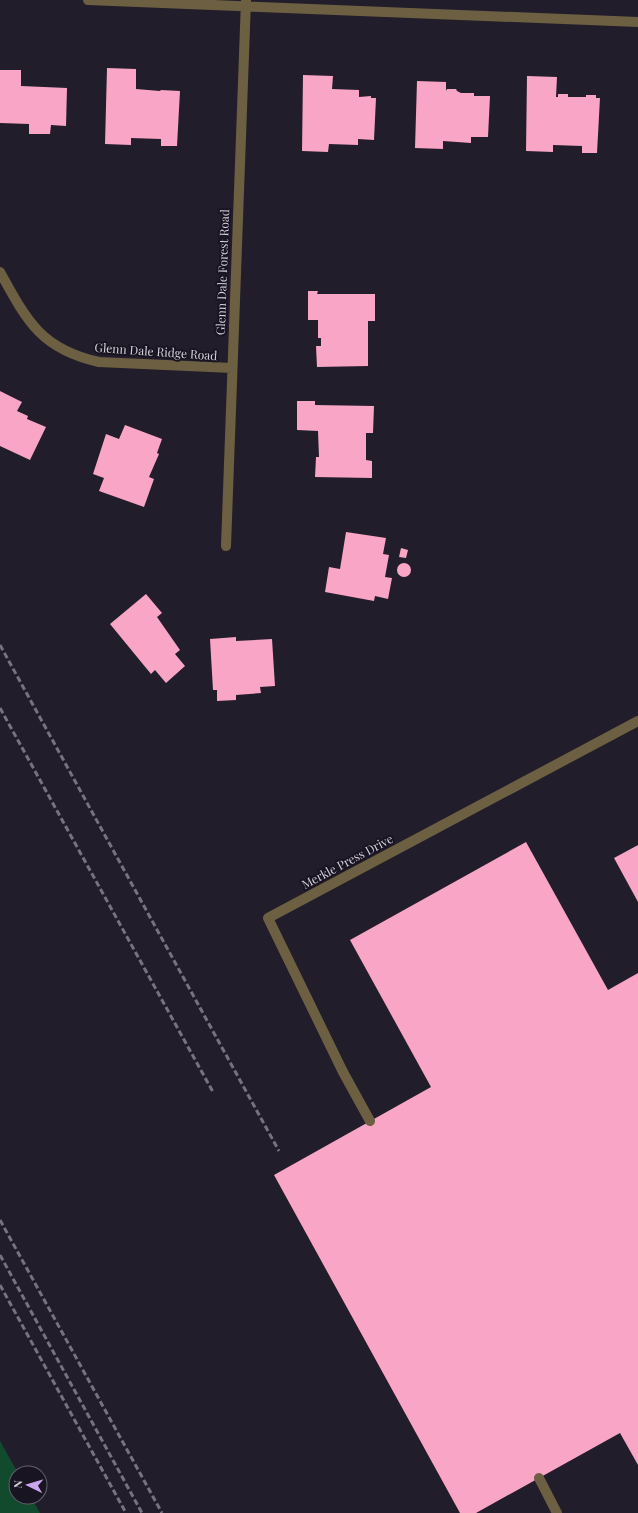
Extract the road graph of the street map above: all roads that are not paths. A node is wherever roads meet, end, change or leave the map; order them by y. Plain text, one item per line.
1 (88, 0) edge
2 (246, 3) edge
3 (638, 22) edge
4 (0, 272) edge
5 (232, 368) junction
6 (226, 546) dead end
7 (638, 721) edge
8 (370, 1121) dead end
9 (539, 1478) dead end
10 (557, 1513) edge

1 - 2 street
2 - 3 street
2 - 5 street, Glenn Dale Forest Road
4 - 5 street, Glenn Dale Ridge Road
5 - 6 street, Glenn Dale Forest Road
7 - 8 street, Merkle Press Drive
9 - 10 street

